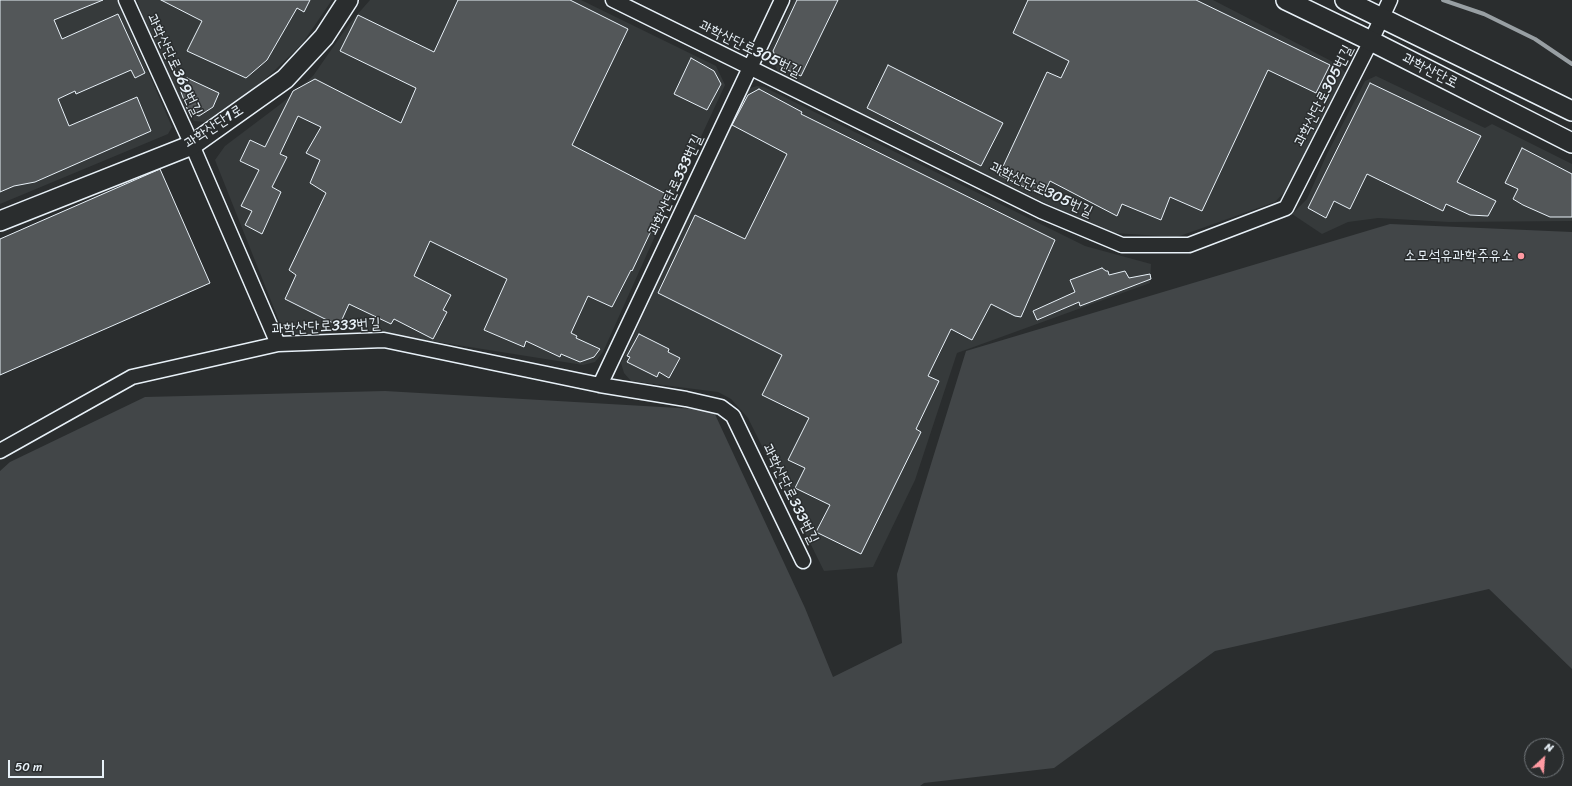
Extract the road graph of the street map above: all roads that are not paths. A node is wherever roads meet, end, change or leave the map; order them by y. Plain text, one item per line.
1 (126, 0) edge
2 (348, 0) edge
3 (613, 0) edge
4 (782, 0) edge
5 (1286, 0) edge
6 (1345, 0) edge
7 (1390, 0) edge
8 (1376, 29) junction
9 (750, 68) junction
10 (1572, 111) edge
11 (1572, 143) edge
12 (192, 145) junction
13 (0, 221) edge
14 (278, 344) junction
15 (600, 385) junction
16 (0, 451) edge
17 (803, 561) dead end

1 - 12 street, 과학산단로369번길
2 - 12 main road, 과학산단1로
3 - 9 street, 과학산단로305번길
4 - 9 street, 과학산단로333번길
5 - 8 main road, 과학산단로
6 - 8 main road, 과학산단로
7 - 8 street, 과학산단로305번길
8 - 9 street, 과학산단로305번길
8 - 10 main road, 과학산단로
8 - 11 main road, 과학산단로
9 - 15 street, 과학산단로333번길
12 - 13 main road, 과학산단1로
12 - 14 street, 과학산단로369번길
14 - 15 street, 과학산단로333번길
14 - 16 street, 과학산단로333번길
15 - 17 street, 과학산단로333번길

